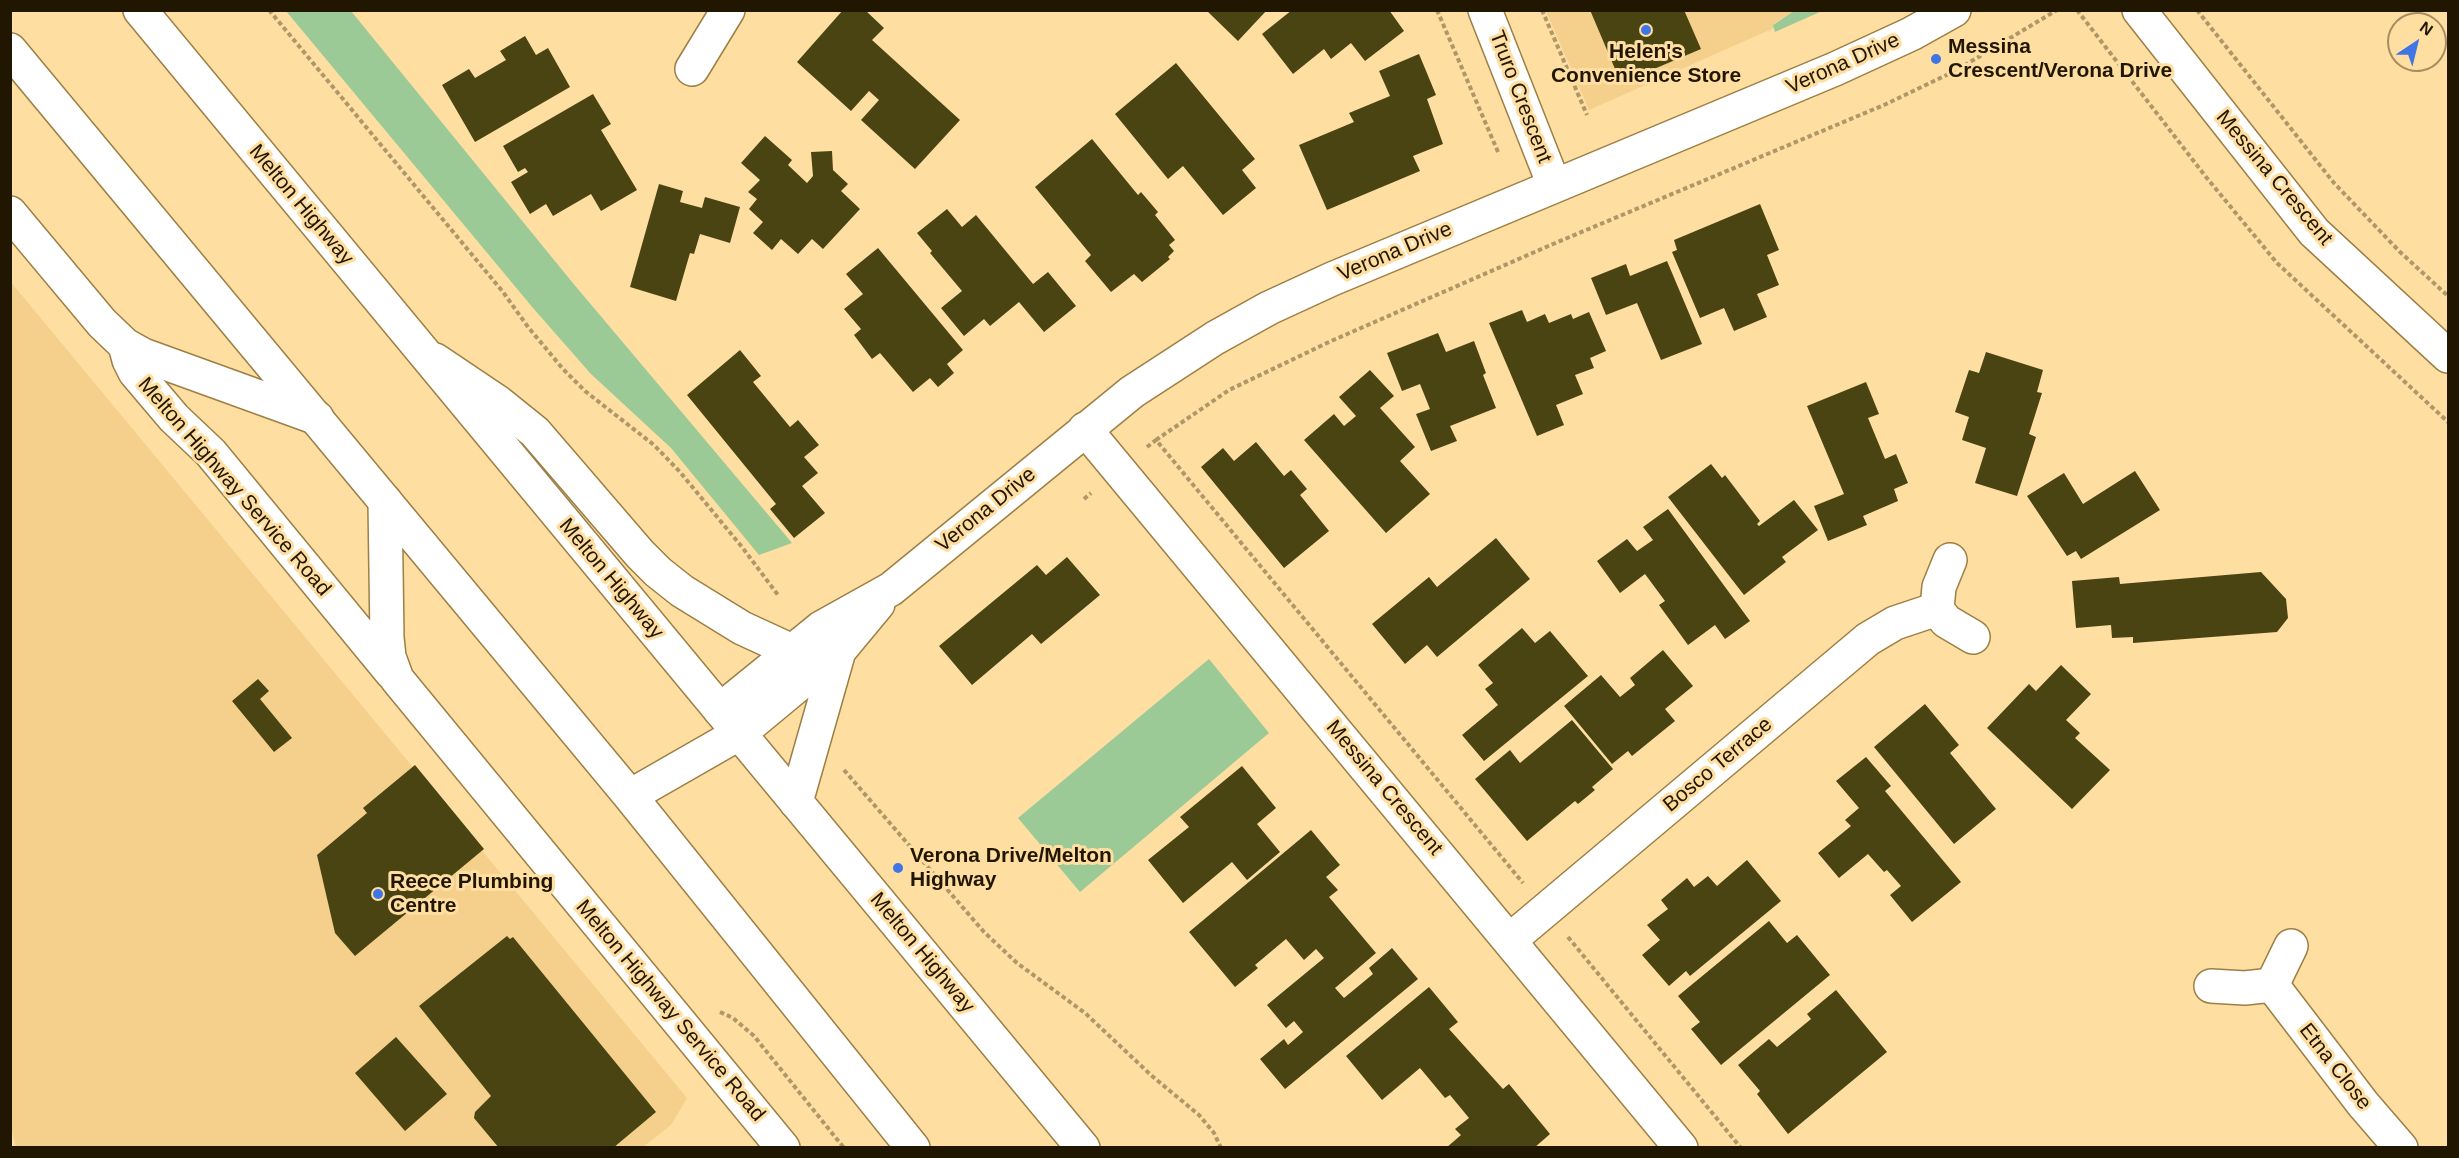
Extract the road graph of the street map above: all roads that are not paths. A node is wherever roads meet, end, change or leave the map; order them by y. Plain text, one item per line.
1 (140, 10) edge
2 (728, 10) edge
3 (1485, 10) edge
4 (1954, 10) edge
5 (2139, 10) edge
6 (10, 50) edge
7 (692, 69) dead end
8 (1554, 184) junction
9 (10, 213) edge
10 (125, 345) junction
11 (423, 352) junction
12 (2448, 356) edge
13 (317, 418) junction
14 (1085, 429) junction
15 (385, 501) junction
16 (1950, 560) dead end
17 (891, 589) junction
18 (1937, 609) junction
19 (1973, 637) dead end
20 (792, 651) junction
21 (839, 651) junction
22 (397, 679) junction
23 (730, 722) junction
24 (630, 796) junction
25 (796, 802) junction
26 (1510, 940) junction
27 (2291, 946) dead end
28 (2272, 985) junction
29 (2211, 986) dead end
30 (783, 1148) edge
31 (913, 1148) edge
32 (1083, 1148) edge
33 (1682, 1148) edge
34 (2401, 1148) edge

1 - 11 main road, Melton Highway
2 - 7 main road
3 - 8 main road, Truro Crescent
4 - 8 main road, Verona Drive
5 - 12 main road, Messina Crescent
6 - 13 main road
8 - 14 main road, Verona Drive
9 - 10 main road, Melton Highway Service Road
10 - 13 main road, Melton Highway Service Road
10 - 22 main road, Melton Highway Service Road
11 - 20 main road
11 - 23 main road, Melton Highway
13 - 15 main road
14 - 17 main road, Verona Drive
14 - 26 main road, Messina Crescent
15 - 22 main road, Melton Highway Service Road
15 - 24 main road
16 - 18 main road
17 - 20 main road, Verona Drive
17 - 21 main road, Verona Drive
18 - 19 main road
18 - 26 main road, Bosco Terrace
20 - 23 main road, Verona Drive
21 - 23 main road, Verona Drive
21 - 25 main road
22 - 30 main road, Melton Highway Service Road
23 - 24 main road
23 - 25 main road, Melton Highway
24 - 31 main road
25 - 32 main road, Melton Highway
26 - 33 main road, Messina Crescent
27 - 28 main road
28 - 29 main road
28 - 34 main road, Etna Close

